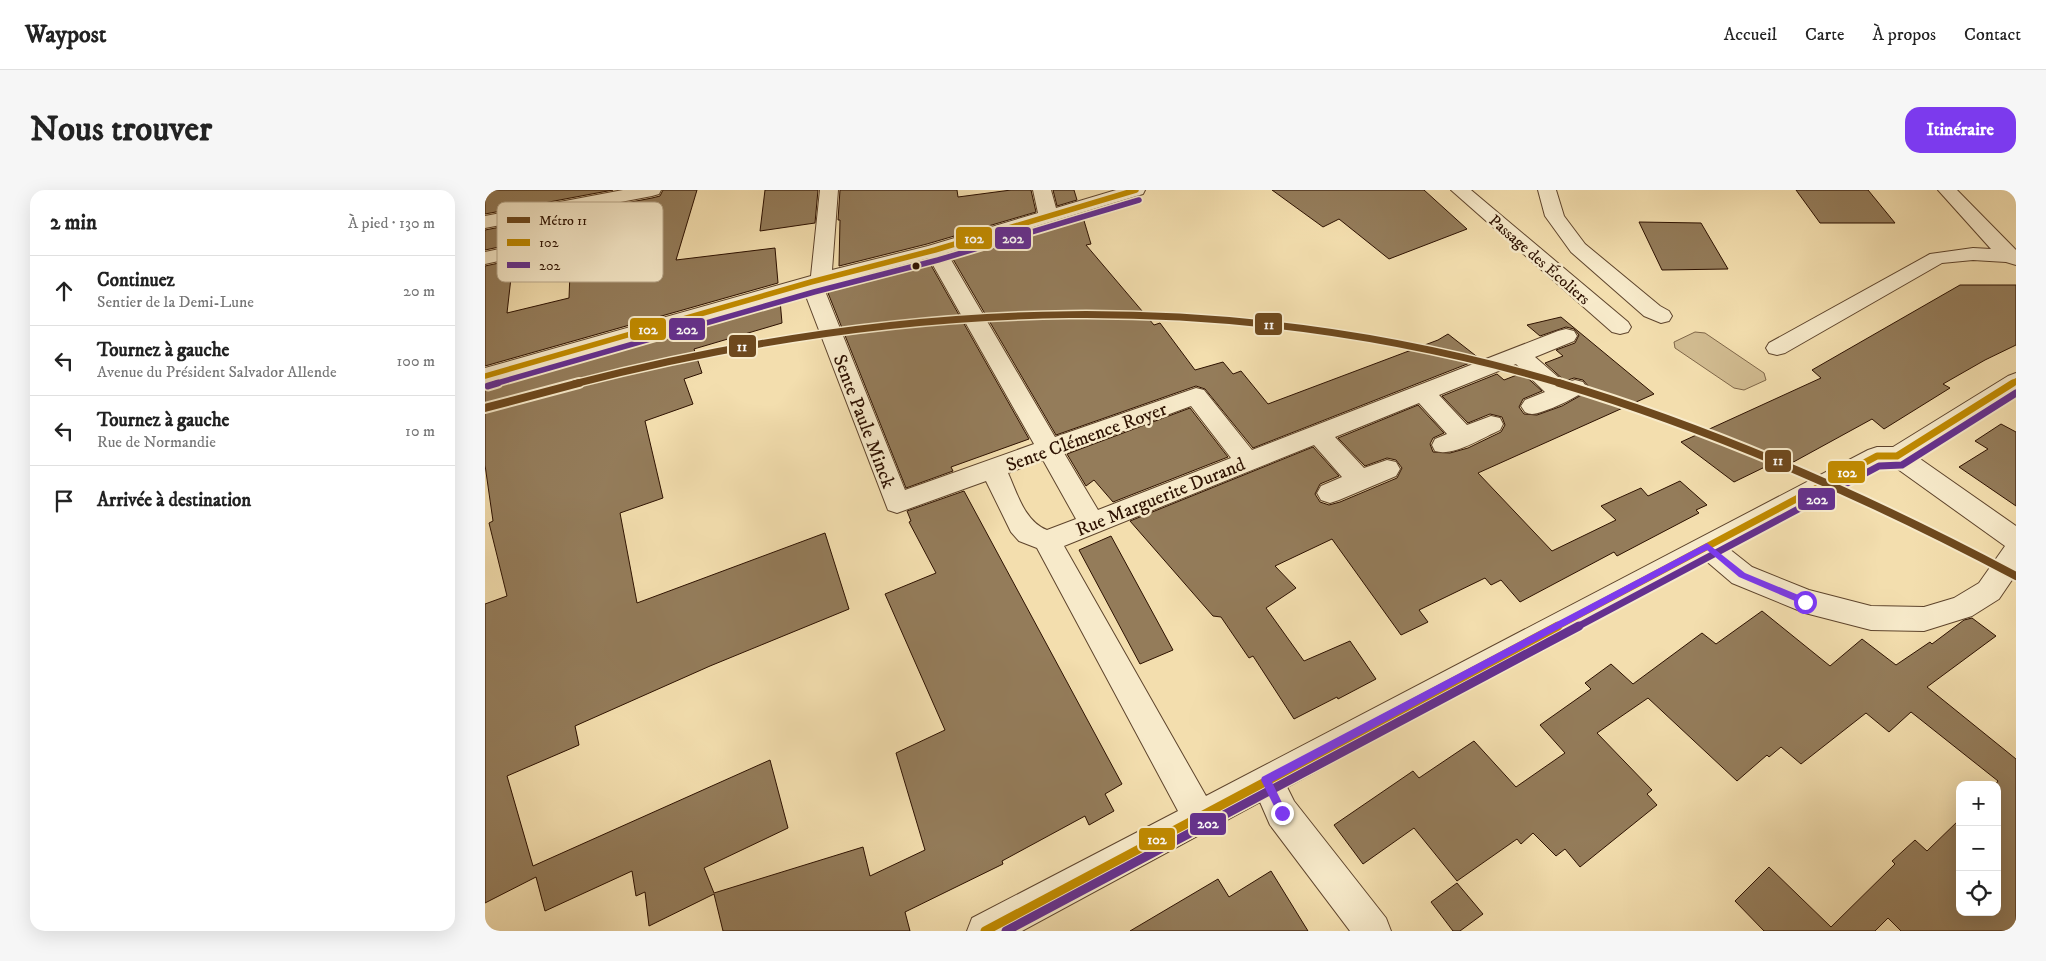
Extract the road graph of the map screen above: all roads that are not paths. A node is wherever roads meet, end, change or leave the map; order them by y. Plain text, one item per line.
1 (652, 190) edge
2 (829, 190) edge
3 (1042, 190) edge
4 (1136, 190) edge
5 (1460, 190) edge
6 (1547, 190) edge
7 (1947, 190) edge
8 (589, 202) edge
9 (1047, 215) junction
10 (935, 250) junction
11 (2014, 258) edge
12 (816, 281) junction
13 (1661, 316) dead end
14 (1620, 327) dead end
15 (1566, 336) dead end
16 (1777, 348) dead end
17 (1519, 355) junction
18 (485, 376) edge
19 (2016, 381) edge
20 (1423, 393) junction
21 (1533, 406) dead end
22 (1491, 424) dead end
23 (1318, 434) junction
24 (1049, 449) junction
25 (1897, 456) junction
26 (1248, 462) junction
27 (993, 469) junction
28 (1387, 469) dead end
29 (1361, 480) junction
30 (1331, 493) dead end
31 (897, 503) joint
32 (1092, 524) junction
33 (2016, 540) edge
34 (1047, 541) junction
35 (1707, 546) junction
36 (2016, 552) edge
37 (1266, 780) junction
38 (1199, 816) junction
39 (985, 931) edge
40 (1373, 931) edge

1 - 8 street
2 - 12 street
3 - 9 street
4 - 9 street
5 - 14 street, Passage des Écoliers
6 - 13 street
7 - 11 street
9 - 10 street
10 - 12 street
10 - 24 street
11 - 16 street
12 - 18 street
12 - 31 street, Sente Paule Minck
15 - 17 street, Rue Marguerite Durand
17 - 20 street, Rue Marguerite Durand
17 - 21 street
19 - 25 street
20 - 22 street
20 - 23 street, Rue Marguerite Durand
23 - 26 street, Rue Marguerite Durand
23 - 29 street
24 - 26 street, Sente Clémence Royer
24 - 27 street, Sente Clémence Royer
24 - 32 street
25 - 33 street
25 - 35 street
26 - 32 street, Rue Marguerite Durand
27 - 31 street, Sente Clémence Royer
27 - 34 street
28 - 29 street
29 - 30 street
32 - 34 street, Rue Marguerite Durand
34 - 38 street
35 - 36 street
35 - 37 street
37 - 38 street
37 - 40 street
38 - 39 street

